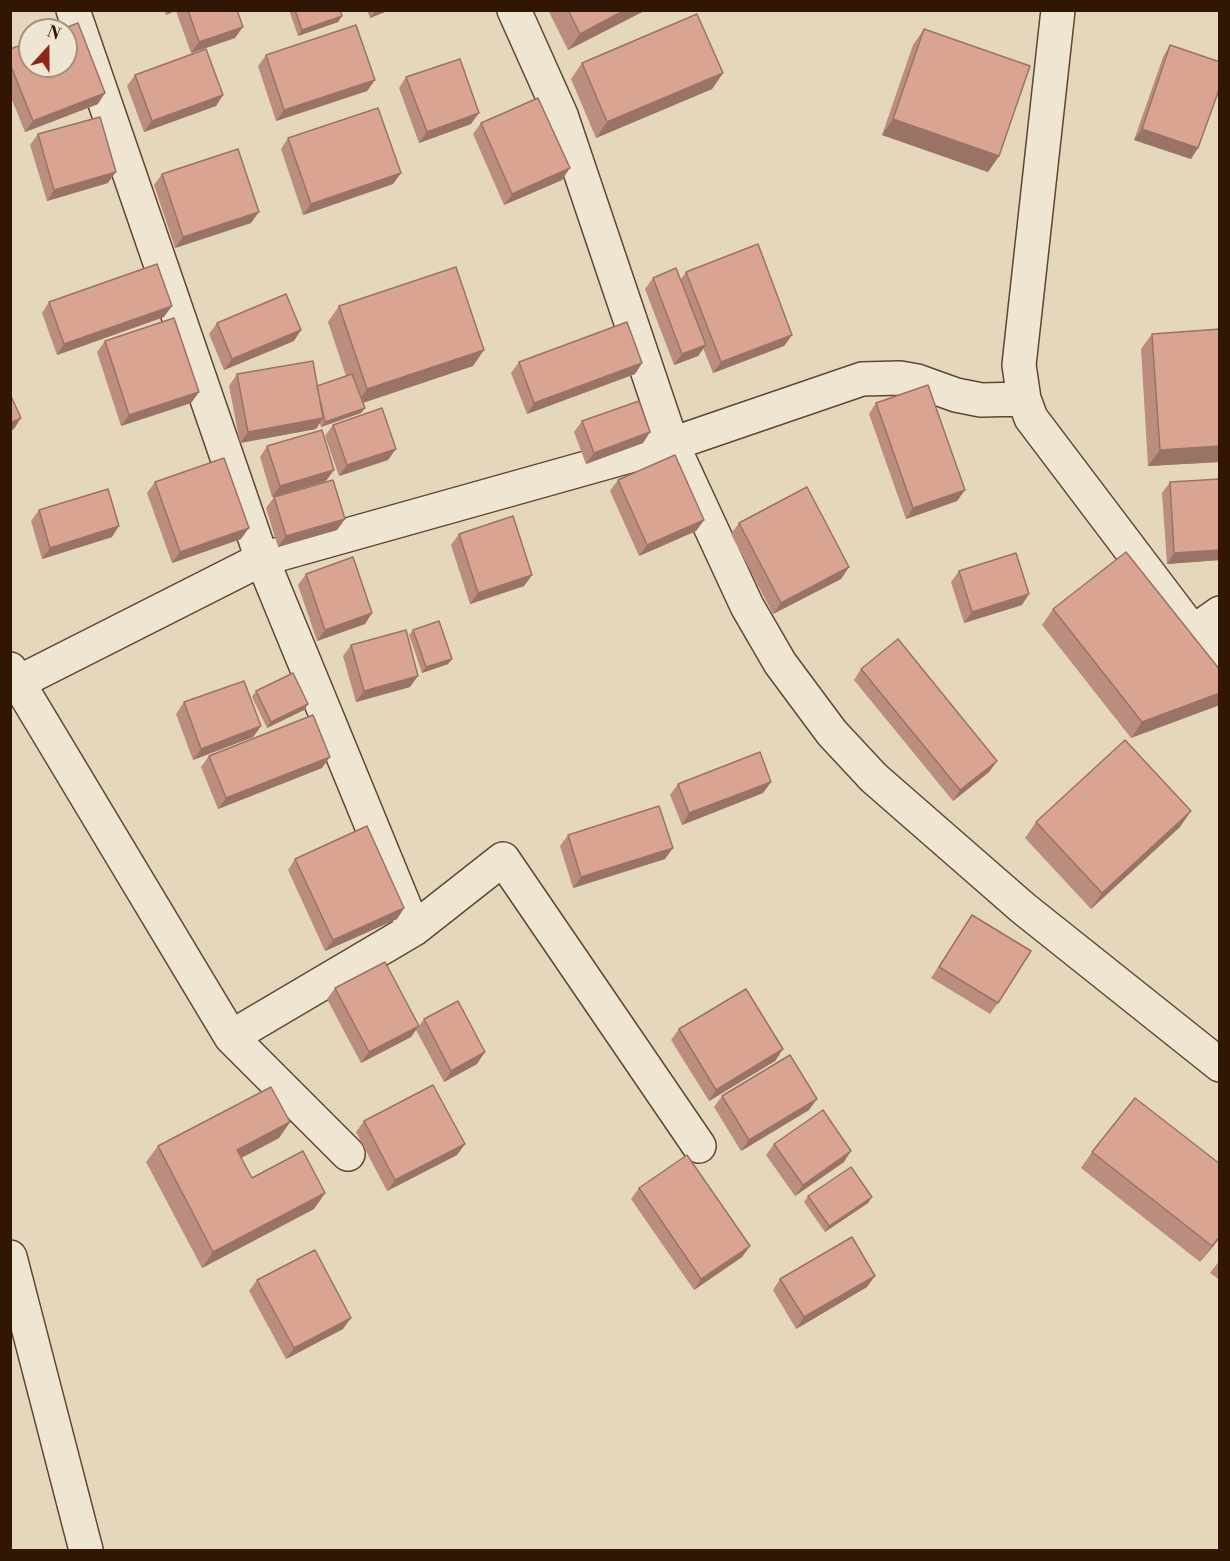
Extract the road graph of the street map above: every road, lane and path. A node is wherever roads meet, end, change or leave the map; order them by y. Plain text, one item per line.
1 (73, 10) edge
2 (514, 10) edge
3 (1058, 10) edge
4 (1024, 399) junction
5 (672, 444) junction
6 (262, 559) junction
7 (1220, 613) edge
8 (1193, 632) junction
9 (1220, 661) edge
10 (15, 676) edge
11 (414, 929) junction
12 (231, 1037) junction
13 (1220, 1065) edge
14 (699, 1146) dead end
15 (348, 1154) dead end
16 (10, 1257) edge
17 (86, 1551) edge

1 - 6 street
2 - 5 street
3 - 4 street
4 - 5 street
4 - 8 street
5 - 6 street
5 - 13 street
6 - 10 street
6 - 11 street
7 - 8 street
8 - 9 street
10 - 12 street
11 - 12 street
11 - 14 street
12 - 15 street
16 - 17 street

